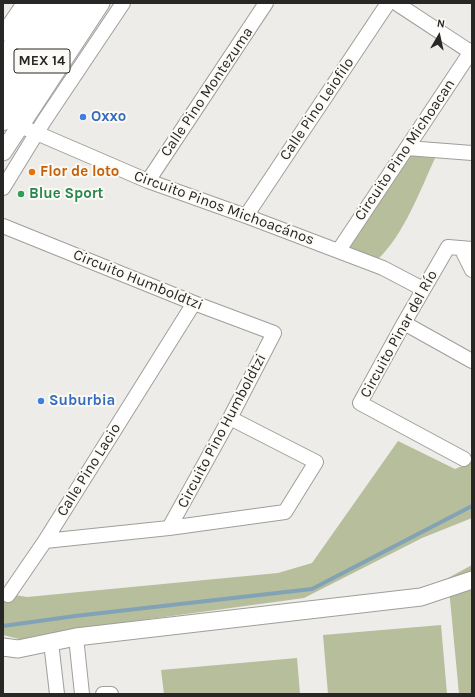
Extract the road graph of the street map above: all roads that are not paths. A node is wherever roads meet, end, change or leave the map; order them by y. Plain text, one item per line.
1 (24, 3) edge
2 (40, 3) edge
3 (58, 3) edge
4 (81, 3) edge
5 (100, 3) edge
6 (123, 3) edge
7 (266, 3) edge
8 (388, 3) edge
9 (396, 3) edge
10 (11, 36) edge
11 (471, 52) edge
12 (19, 81) edge
13 (8, 121) edge
14 (37, 132) junction
15 (407, 148) junction
16 (3, 152) edge
17 (472, 153) edge
18 (148, 181) junction
19 (3, 188) edge
20 (246, 216) junction
21 (3, 226) edge
22 (466, 249) edge
23 (339, 250) junction
24 (472, 270) edge
25 (423, 289) junction
26 (194, 303) junction
27 (404, 322) junction
28 (274, 333) joint
29 (472, 361) edge
30 (230, 418) junction
31 (464, 459) dead end
32 (169, 528) junction
33 (45, 541) junction
34 (472, 580) edge
35 (8, 595) dead end
36 (76, 637) junction
37 (51, 642) junction
38 (3, 647) edge
39 (57, 694) edge
40 (82, 694) edge
41 (102, 694) edge
42 (111, 694) edge

1 - 10 street
2 - 10 street
3 - 10 main road, MEX 14
4 - 12 main road, MEX 14
5 - 12 street
6 - 14 street
7 - 18 street, Calle Pino Montezuma
8 - 20 street, Calle Pino Leiofilo
9 - 11 street
10 - 12 main road, MEX 14
11 - 15 street, Circuito Pino Michoacan
12 - 13 main road, MEX 14
13 - 14 street, Circuito Pinos Michoacános
13 - 16 street
14 - 18 street, Circuito Pinos Michoacános
14 - 19 street
15 - 17 street
15 - 23 street, Circuito Pino Michoacan
18 - 20 street, Circuito Pinos Michoacános
20 - 23 street, Circuito Pinos Michoacános
21 - 26 street, Circuito Humboldtzi
22 - 24 street
22 - 25 street, Circuito Pinar del Río
23 - 25 street, Circuito Pinos Michoacános
25 - 27 street, Circuito Pinar del Río
26 - 28 street, Circuito Humboldtzi
26 - 33 street, Calle Pino Lacio
27 - 29 street
27 - 31 street, Circuito Pinar del Río
28 - 30 street, Circuito Pino Humboldtzi
30 - 32 street, Circuito Pino Humboldtzi
30 - 32 street, Circuito Pino Humboldtzi
32 - 33 street, Circuito Pino Humboldtzi
33 - 35 street, Calle Pino Lacio
34 - 36 street
36 - 37 street
36 - 40 street
37 - 38 street
37 - 39 street
41 - 42 street

